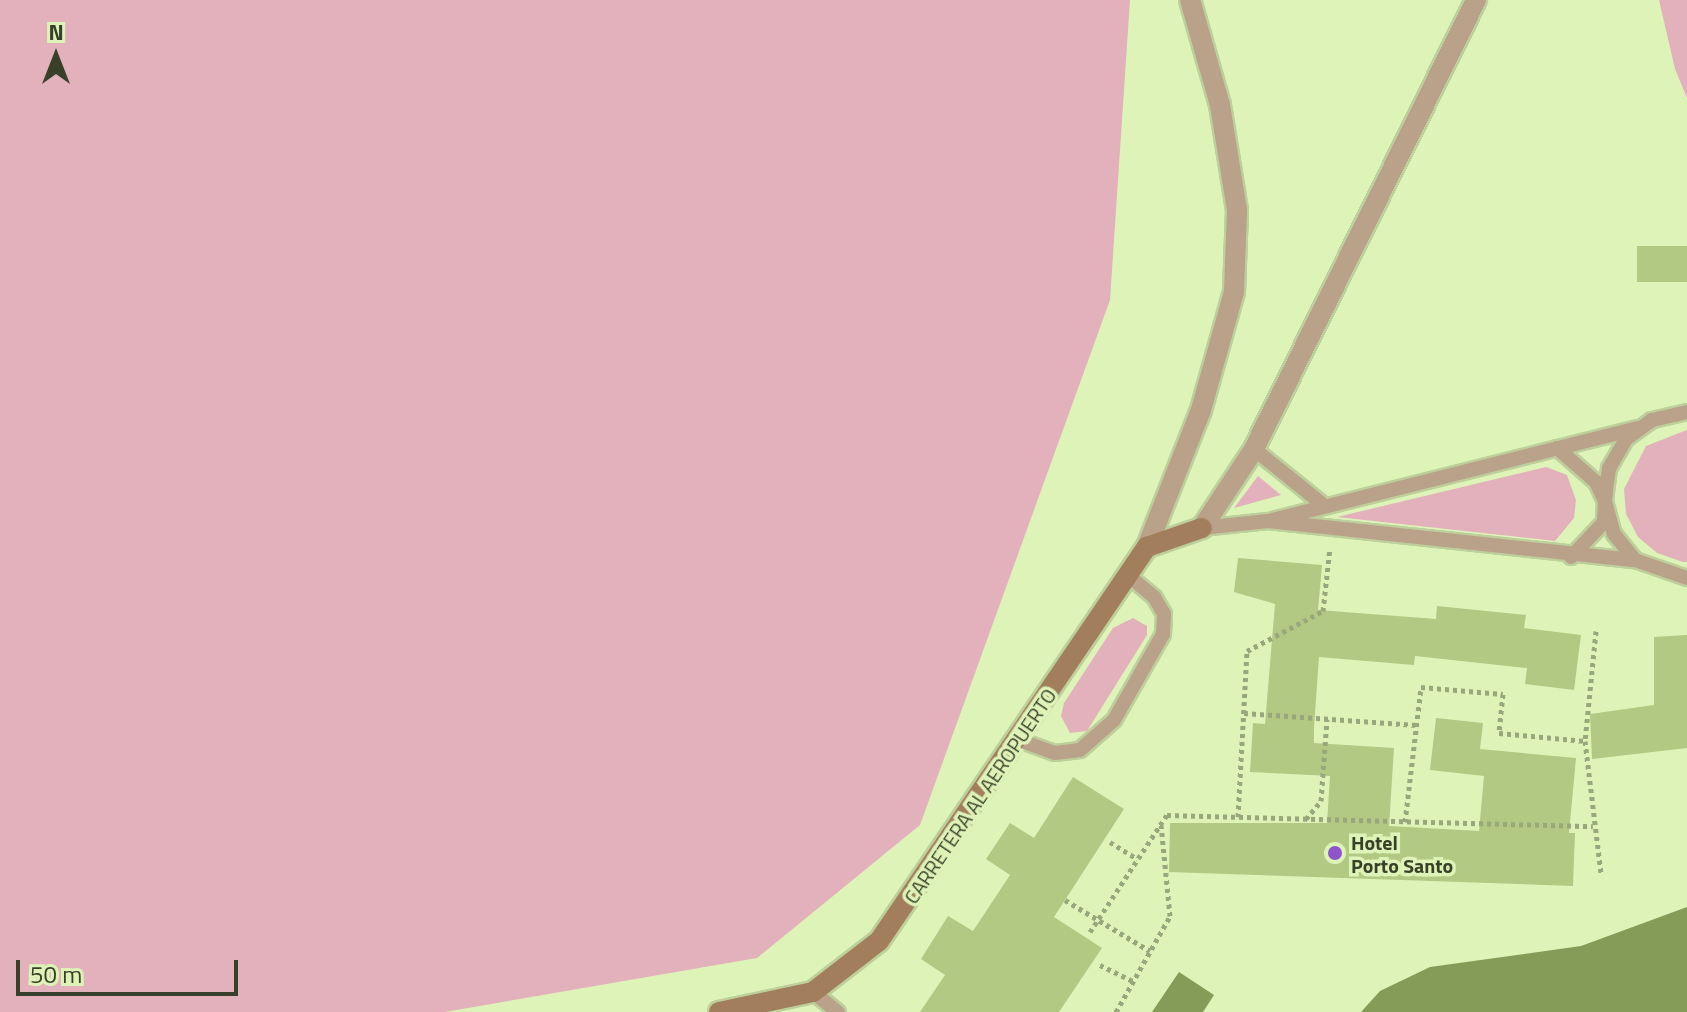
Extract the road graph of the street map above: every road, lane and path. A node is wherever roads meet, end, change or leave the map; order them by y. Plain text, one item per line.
1 (1190, 0) edge
2 (1476, 0) edge
3 (1687, 412) edge
4 (1638, 428) junction
5 (1557, 448) junction
6 (1254, 449) junction
7 (1605, 501) junction
8 (1321, 503) junction
9 (1268, 521) junction
10 (1202, 528) junction
11 (1332, 529) junction
12 (1147, 547) junction
13 (1571, 557) junction
14 (1635, 560) junction
15 (1129, 576) junction
16 (1687, 578) edge
17 (1596, 631) dead end
18 (1244, 713) junction
19 (1327, 719) junction
20 (1417, 725) junction
21 (1019, 740) junction
22 (1585, 741) junction
23 (1238, 817) junction
24 (1306, 819) junction
25 (1405, 822) junction
26 (1161, 824) junction
27 (1593, 826) junction
28 (1110, 842) dead end
29 (1137, 859) junction
30 (1601, 873) dead end
31 (1065, 900) dead end
32 (1097, 919) junction
33 (1090, 932) dead end
34 (1150, 951) junction
35 (1100, 965) dead end
36 (1133, 981) junction
37 (813, 992) junction
38 (719, 1012) edge
39 (838, 1012) edge
40 (1116, 1012) edge

1 - 12 street
2 - 6 street
3 - 4 lane
4 - 5 lane
4 - 7 lane
5 - 7 lane
5 - 8 lane
6 - 8 lane
6 - 10 street
7 - 13 lane
7 - 14 lane
8 - 9 lane
9 - 10 lane
9 - 11 lane
10 - 12 main road
11 - 13 lane
11 - 18 path
12 - 15 main road, CARRETERA AL AEROPUERTO
13 - 14 lane
14 - 16 lane
15 - 21 main road, CARRETERA AL AEROPUERTO
15 - 21 lane
17 - 22 path
18 - 19 path
18 - 23 path
19 - 20 path
19 - 24 path
20 - 22 path
20 - 25 path
21 - 37 main road, CARRETERA AL AEROPUERTO
22 - 27 path
23 - 24 path
23 - 26 path
24 - 25 path
25 - 27 path
26 - 29 path
26 - 34 path
27 - 30 path
28 - 29 path
29 - 32 path
31 - 32 path
32 - 33 path
32 - 34 path
34 - 36 path
35 - 36 path
36 - 40 path
37 - 38 main road, CARRETERA AL AEROPUERTO
37 - 39 lane

